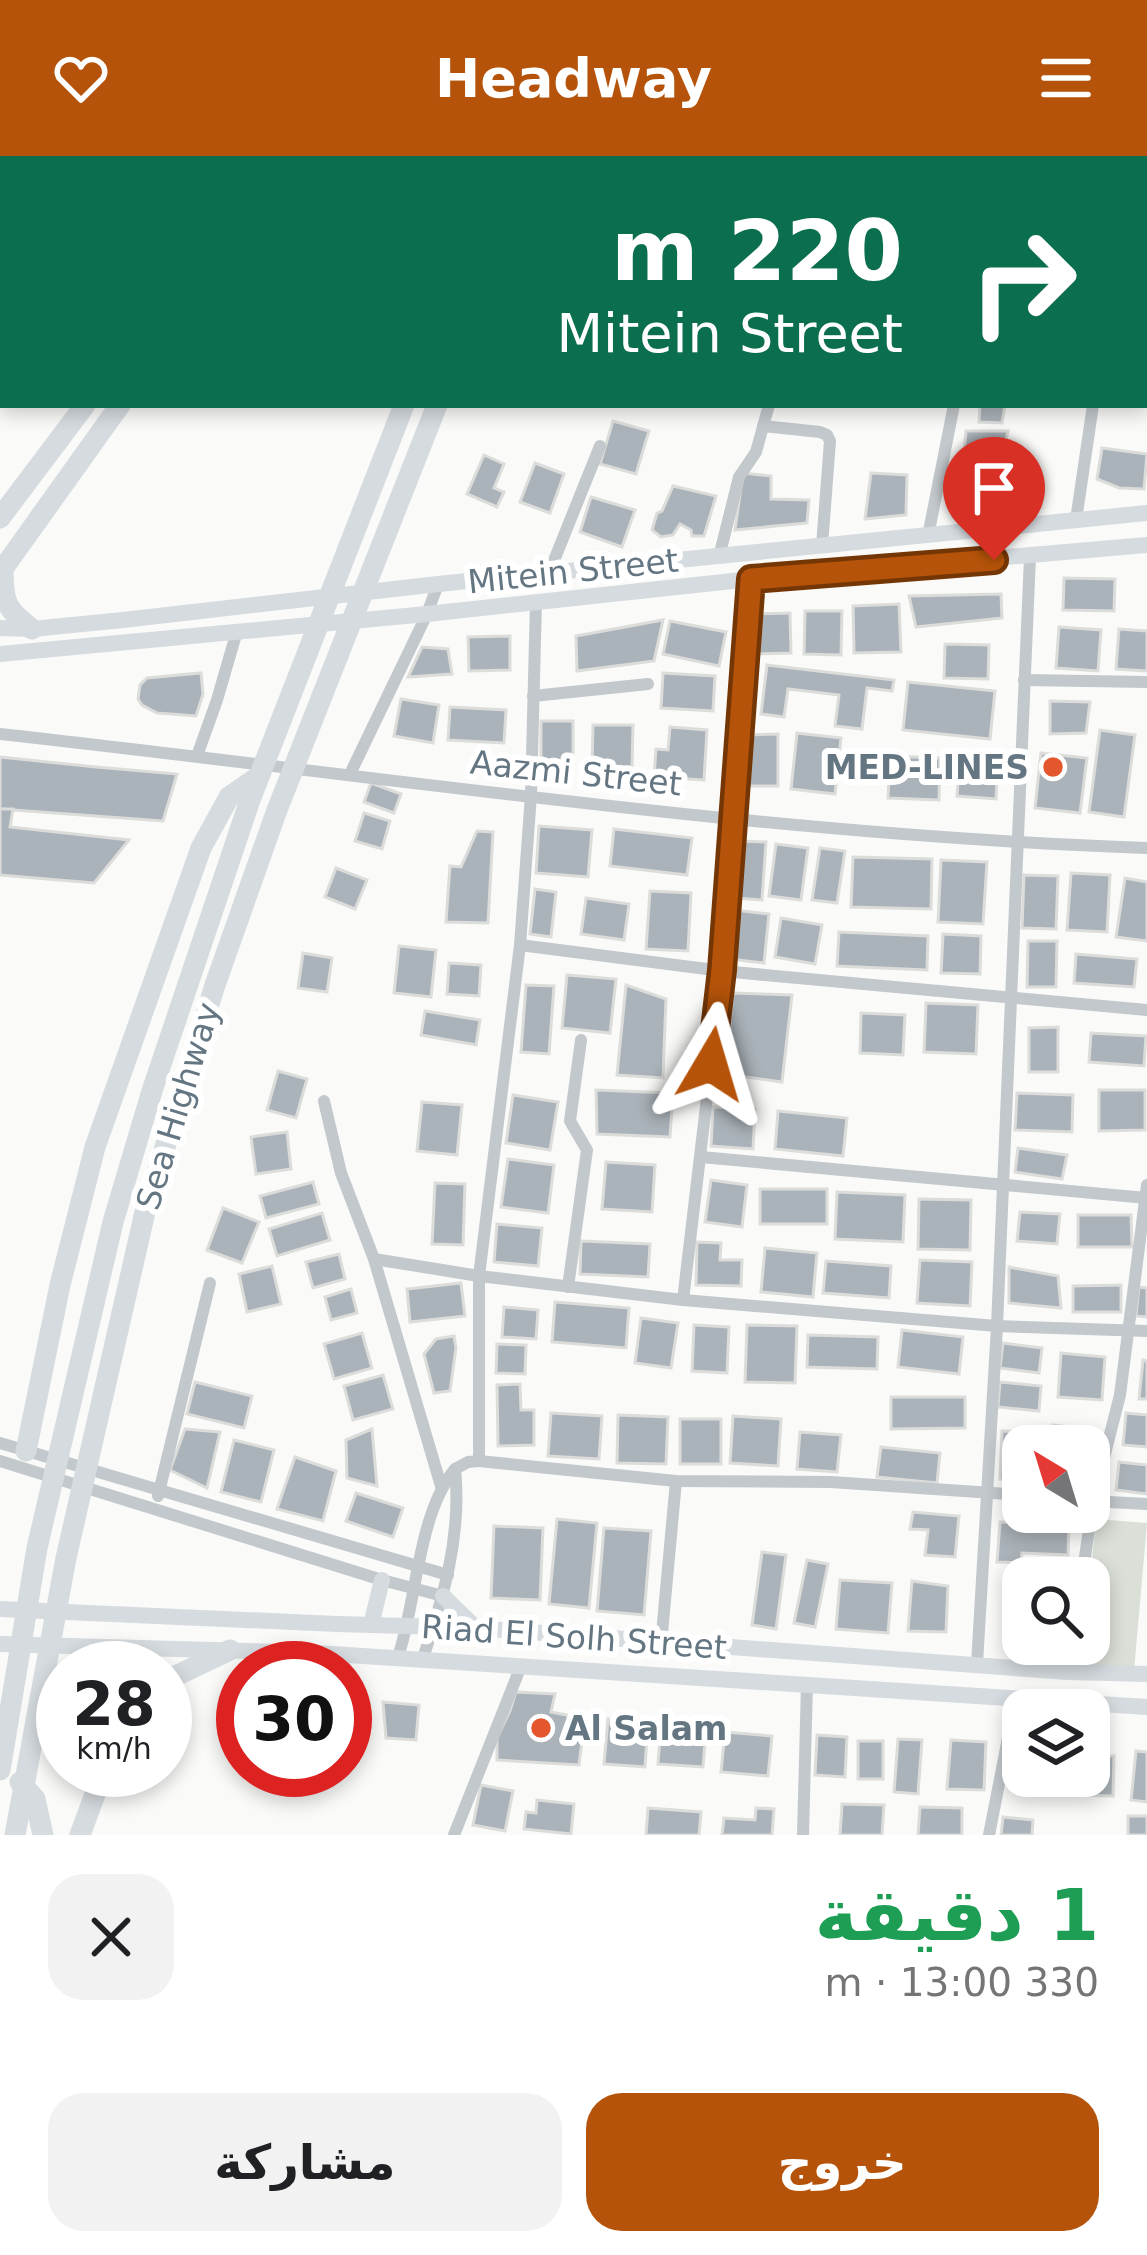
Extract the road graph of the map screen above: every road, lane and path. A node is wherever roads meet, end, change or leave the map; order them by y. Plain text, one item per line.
1 (83, 408) edge
2 (118, 408) edge
3 (403, 408) edge
4 (436, 408) edge
5 (768, 408) edge
6 (953, 408) edge
7 (1093, 408) edge
8 (763, 426) junction
9 (600, 446) dead end
10 (1147, 513) edge
11 (0, 518) edge
12 (1076, 520) junction
13 (959, 532) junction
14 (928, 536) junction
15 (1147, 545) edge
16 (822, 547) junction
17 (718, 556) junction
18 (1030, 557) junction
19 (959, 563) junction
20 (2, 570) edge
21 (549, 573) junction
22 (751, 579) junction
23 (438, 584) junction
24 (536, 602) junction
25 (428, 614) junction
26 (0, 628) edge
27 (32, 629) junction
28 (237, 631) junction
29 (0, 654) edge
30 (1024, 680) junction
31 (1147, 682) edge
32 (648, 684) dead end
33 (533, 696) junction
34 (0, 734) edge
35 (197, 756) junction
36 (350, 773) junction
37 (259, 777) junction
38 (531, 795) junction
39 (734, 818) junction
40 (1018, 844) junction
41 (1147, 848) edge
42 (520, 945) junction
43 (722, 970) junction
44 (1012, 999) junction
45 (1147, 1010) edge
46 (581, 1040) dead end
47 (324, 1101) dead end
48 (700, 1157) junction
49 (1004, 1184) junction
50 (1146, 1193) edge
51 (374, 1259) junction
52 (479, 1276) junction
53 (210, 1283) dead end
54 (568, 1287) junction
55 (683, 1300) junction
56 (998, 1326) junction
57 (1127, 1330) junction
58 (1147, 1331) edge
59 (1110, 1432) edge
60 (0, 1443) edge
61 (26, 1451) junction
62 (0, 1461) edge
63 (479, 1461) junction
64 (455, 1469) junction
65 (676, 1481) junction
66 (441, 1486) junction
67 (160, 1490) junction
68 (987, 1492) junction
69 (1002, 1493) edge
70 (1110, 1502) edge
71 (1147, 1504) edge
72 (154, 1509) junction
73 (419, 1568) junction
74 (448, 1575) junction
75 (382, 1580) junction
76 (416, 1588) junction
77 (443, 1596) junction
78 (0, 1609) edge
79 (371, 1625) junction
80 (407, 1626) junction
81 (434, 1626) junction
82 (476, 1628) junction
83 (0, 1644) edge
84 (661, 1644) junction
85 (216, 1650) edge
86 (372, 1659) edge
87 (397, 1660) junction
88 (422, 1661) junction
89 (977, 1664) junction
90 (1069, 1665) edge
91 (521, 1666) junction
92 (1068, 1672) junction
93 (1147, 1674) edge
94 (807, 1684) junction
95 (1002, 1696) edge
96 (1110, 1704) edge
97 (1147, 1707) edge
98 (1002, 1769) edge
99 (0, 1773) edge
100 (94, 1797) edge
101 (454, 1834) edge
102 (15, 1835) edge
103 (43, 1835) edge
104 (80, 1835) edge
105 (469, 1835) edge
106 (803, 1835) edge
107 (989, 1835) edge

1 - 11 highway
2 - 20 highway
3 - 37 highway, Sea Highway
4 - 102 highway, Sea Highway
5 - 8 street
6 - 14 street
7 - 12 street
8 - 16 street
8 - 17 street
9 - 21 street
10 - 12 street, Mitein Street
12 - 13 street, Mitein Street
13 - 14 street, Mitein Street
13 - 19 street
14 - 16 street, Mitein Street
15 - 18 street, Mitein Street
16 - 17 street, Mitein Street
17 - 21 street, Mitein Street
18 - 19 street, Mitein Street
18 - 30 street
19 - 22 street, Mitein Street
20 - 27 highway
21 - 23 street, Mitein Street
22 - 24 street, Mitein Street
22 - 39 street
23 - 25 street
23 - 27 street, Mitein Street
24 - 25 street, Mitein Street
24 - 33 street
25 - 28 street, Mitein Street
25 - 36 street
26 - 27 street, Mitein Street
28 - 29 street, Mitein Street
28 - 35 street
30 - 31 street
30 - 40 street
32 - 33 street
33 - 38 street
34 - 35 street, Aazmi Street
35 - 36 street, Aazmi Street
36 - 38 street, Aazmi Street
37 - 61 highway
37 - 99 highway, Sea Highway
38 - 39 street, Aazmi Street
38 - 42 street
39 - 40 street, Aazmi Street
39 - 43 street
40 - 41 street, Aazmi Street
40 - 44 street
42 - 43 street
42 - 52 street
43 - 44 street
43 - 48 street
44 - 45 street
44 - 49 street
46 - 54 street
47 - 51 street
48 - 49 street
48 - 55 street
49 - 50 street
49 - 56 street
50 - 57 street
51 - 52 street
51 - 66 street
52 - 54 street
52 - 63 street
53 - 67 street
54 - 55 street
55 - 56 street
56 - 57 street
56 - 68 street
57 - 58 street
57 - 59 street
60 - 61 street
61 - 67 street
62 - 72 street
63 - 64 street
63 - 65 street
64 - 66 street
64 - 74 street
65 - 68 street
65 - 84 street
66 - 73 street
67 - 72 street
67 - 73 street
68 - 69 street
68 - 89 street
70 - 71 street
72 - 75 street
73 - 74 street
73 - 76 street
74 - 77 street
75 - 76 street
75 - 79 street
76 - 77 street
76 - 80 street
77 - 81 street
77 - 82 street
78 - 79 street, Riad El Solh Street
79 - 80 street, Riad El Solh Street
80 - 81 street, Riad El Solh Street
80 - 87 street
81 - 82 street, Riad El Solh Street
81 - 88 street
82 - 84 street, Riad El Solh Street
83 - 85 street, Riad El Solh Street
84 - 89 street, Riad El Solh Street
86 - 87 street, Riad El Solh Street
87 - 88 street, Riad El Solh Street
88 - 91 street, Riad El Solh Street
89 - 92 street, Riad El Solh Street
90 - 92 street
91 - 94 street, Riad El Solh Street
91 - 101 street
92 - 93 street, Riad El Solh Street
94 - 95 street, Riad El Solh Street
94 - 106 street
96 - 97 street, Riad El Solh Street
98 - 107 street
99 - 103 highway
100 - 104 highway
101 - 105 street

